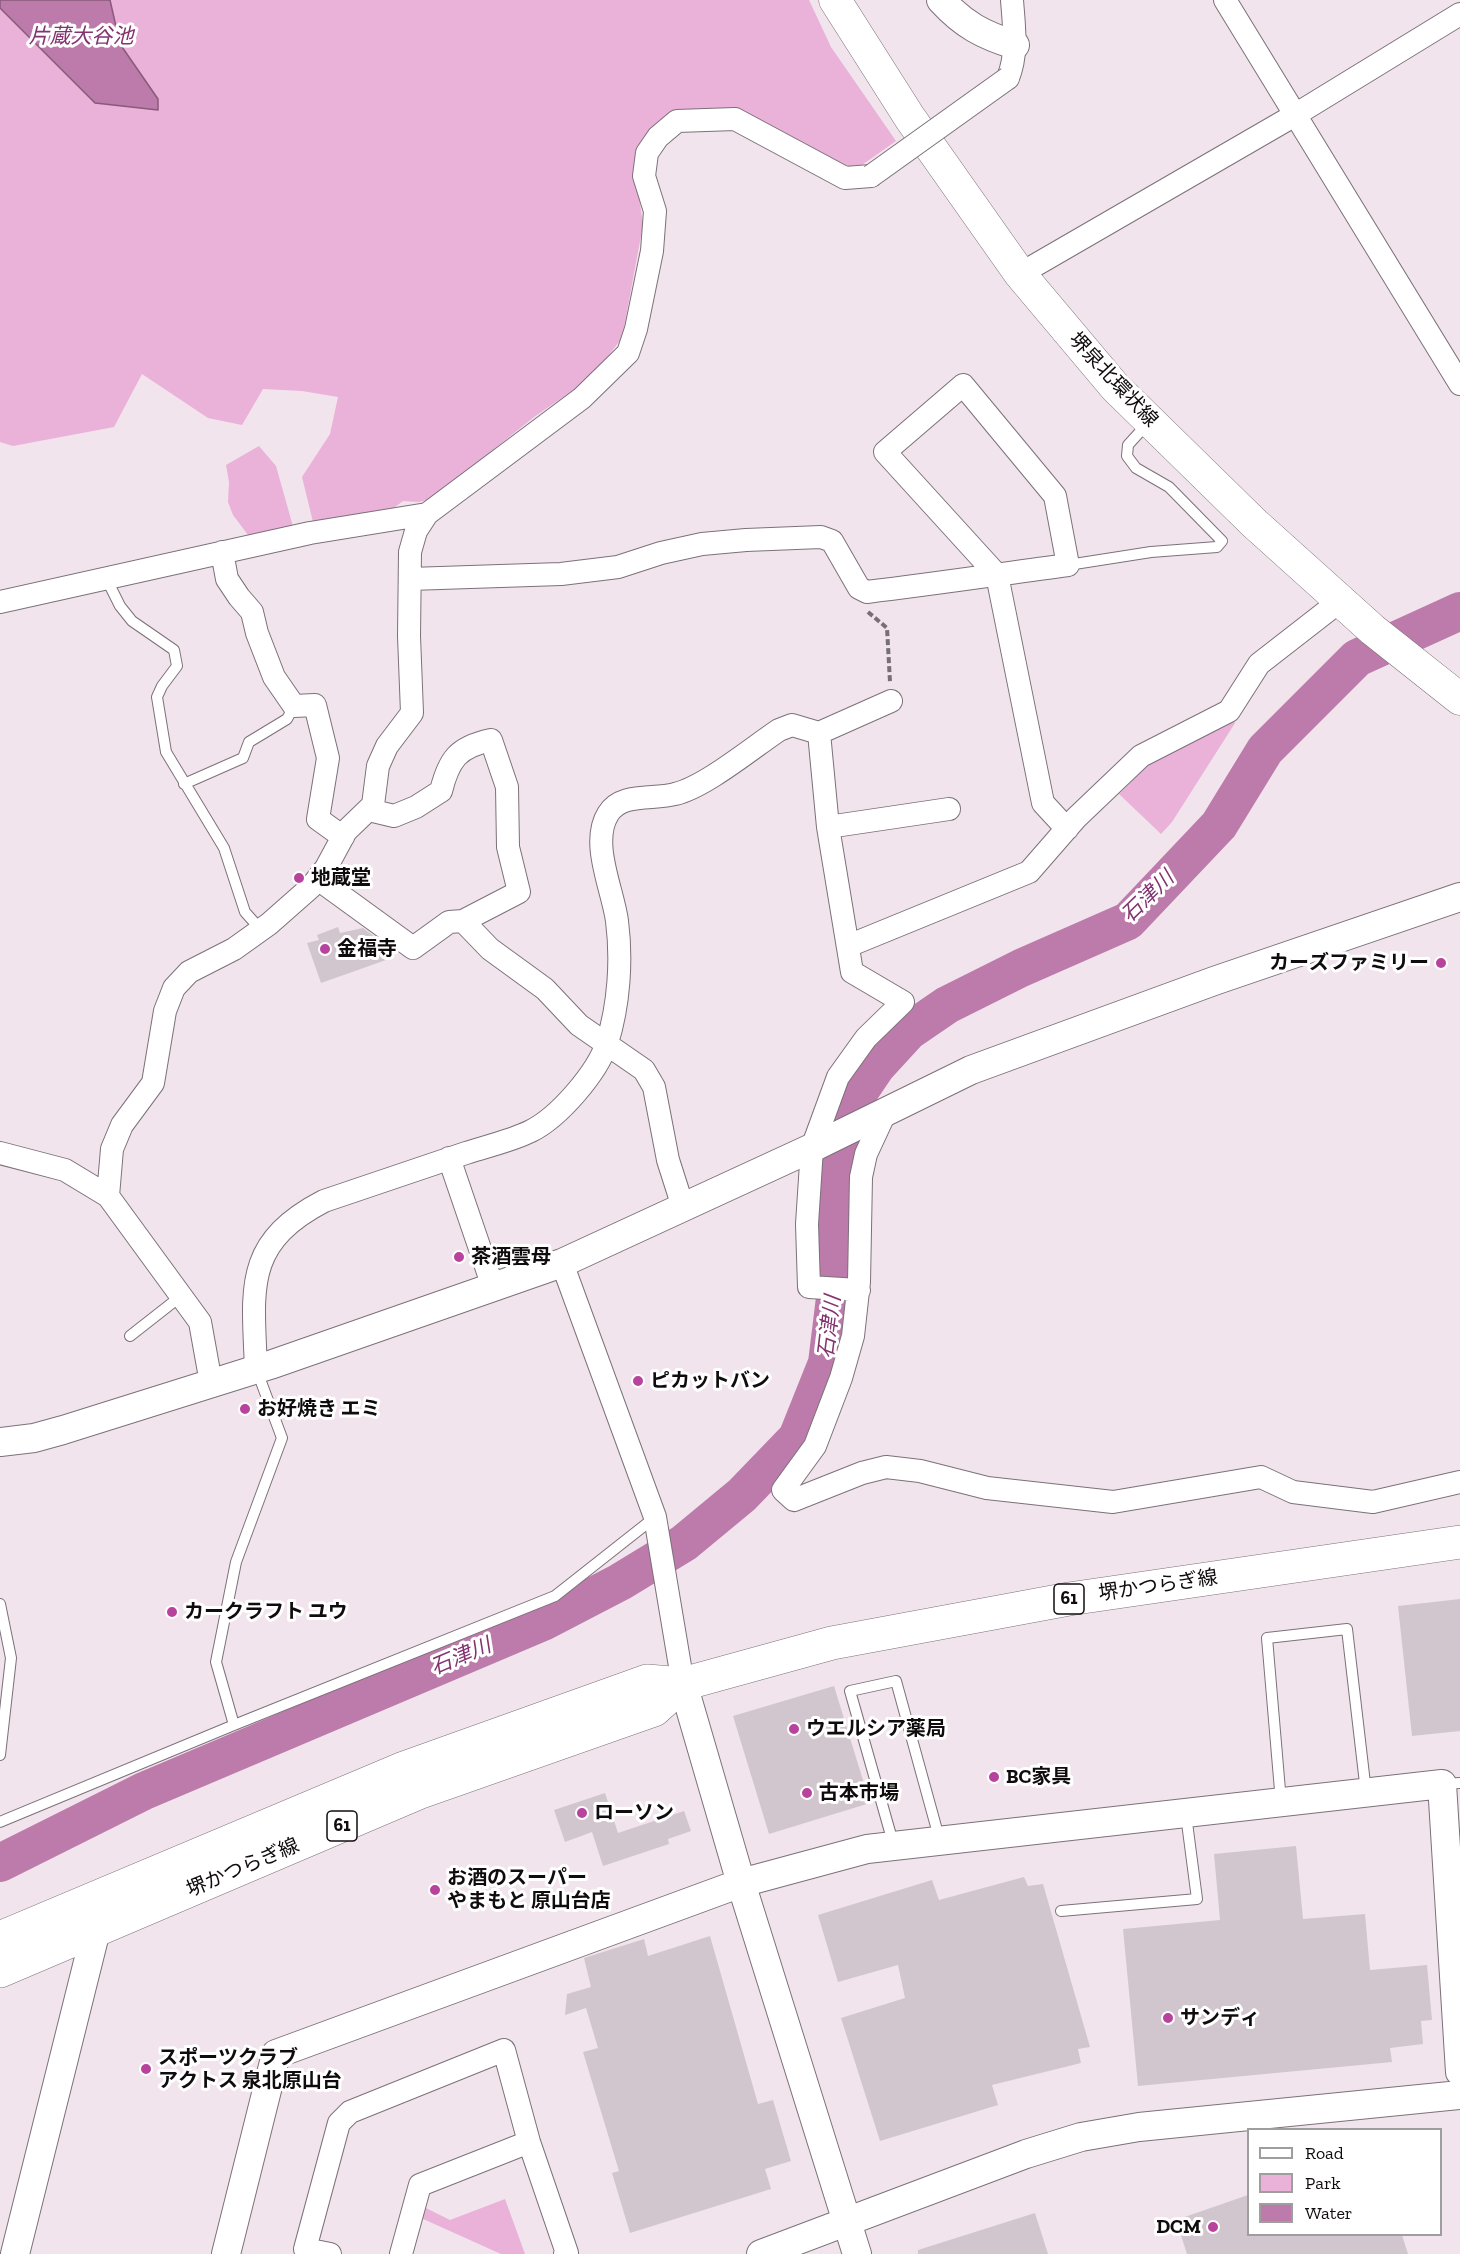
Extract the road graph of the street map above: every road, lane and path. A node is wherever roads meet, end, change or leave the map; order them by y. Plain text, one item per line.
1 (835, 0) edge
2 (941, 0) edge
3 (1012, 0) edge
4 (1225, 0) edge
5 (1460, 14) edge
6 (1015, 45) junction
7 (1295, 115) junction
8 (1020, 274) junction
9 (1460, 384) edge
10 (1151, 420) junction
11 (427, 514) junction
12 (222, 552) junction
13 (1068, 565) junction
14 (997, 575) junction
15 (106, 578) junction
16 (410, 579) junction
17 (867, 592) junction
18 (1340, 601) junction
19 (0, 602) edge
20 (1460, 699) edge
21 (891, 701) joint
22 (294, 706) junction
23 (819, 733) junction
24 (184, 784) junction
25 (949, 809) dead end
26 (369, 810) junction
27 (828, 827) junction
28 (1067, 829) junction
29 (343, 837) junction
30 (318, 879) junction
31 (1460, 897) edge
32 (463, 921) junction
33 (261, 930) junction
34 (848, 946) junction
35 (606, 1045) junction
36 (883, 1114) junction
37 (814, 1147) junction
38 (0, 1153) edge
39 (449, 1158) junction
40 (108, 1196) junction
41 (683, 1207) junction
42 (562, 1263) junction
43 (493, 1287) junction
44 (859, 1290) junction
45 (181, 1296) junction
46 (130, 1336) dead end
47 (256, 1369) junction
48 (211, 1383) junction
49 (0, 1442) edge
50 (1460, 1482) edge
51 (656, 1524) junction
52 (1460, 1542) edge
53 (0, 1604) edge
54 (683, 1684) junction
55 (234, 1725) junction
56 (0, 1755) edge
57 (1451, 1784) edge
58 (1366, 1793) junction
59 (1281, 1803) junction
60 (1186, 1813) junction
61 (0, 1822) edge
62 (940, 1841) junction
63 (894, 1846) junction
64 (741, 1883) junction
65 (1061, 1911) dead end
66 (91, 1915) junction
67 (0, 1938) edge
68 (0, 1971) edge
69 (1460, 2072) edge
70 (1460, 2095) edge
71 (529, 2142) junction
72 (846, 2220) junction
73 (15, 2254) edge
74 (226, 2254) edge
75 (330, 2254) edge
76 (401, 2254) edge
77 (565, 2254) edge
78 (760, 2254) edge
79 (857, 2254) edge

1 - 8 main road, 堺泉北環状線
2 - 6 street
3 - 6 street
4 - 7 street
5 - 7 street
6 - 11 street, bridge
7 - 8 street
7 - 9 street
8 - 10 main road, 堺泉北環状線
10 - 13 lane
10 - 18 main road, 堺泉北環状線
11 - 12 street
11 - 16 street
12 - 15 street
12 - 22 street
13 - 14 street
13 - 14 street
14 - 17 street
14 - 28 street
15 - 19 street
15 - 24 lane
16 - 17 street
16 - 26 street
17 - 21 path
18 - 20 main road, 堺泉北環状線
18 - 28 street
21 - 23 street
22 - 24 lane
22 - 29 street
23 - 27 street
23 - 35 street
24 - 33 lane
25 - 27 street
26 - 29 street
26 - 32 street
27 - 34 street
28 - 34 street
29 - 30 street
30 - 32 street
30 - 33 street
31 - 36 street
32 - 35 street
33 - 40 street
34 - 37 street
35 - 39 street
35 - 41 street
36 - 37 street
36 - 44 street
37 - 41 street
37 - 44 street
38 - 40 street
39 - 43 street
39 - 47 street
40 - 45 street
41 - 42 street
42 - 43 street
42 - 51 street
43 - 47 street
44 - 50 street
45 - 46 lane
45 - 48 street
47 - 48 street
47 - 55 lane
48 - 49 street
51 - 54 street
51 - 55 lane
52 - 54 main road, 堺かつらぎ線 / 61
53 - 56 lane
54 - 64 street
54 - 66 main road, 堺かつらぎ線 / 61
55 - 61 lane
57 - 58 street
57 - 69 street
58 - 59 street
58 - 59 lane
59 - 60 street
60 - 62 street
60 - 65 lane
62 - 63 street
62 - 63 lane
63 - 64 street
64 - 72 street
64 - 74 street
66 - 67 main road, 堺かつらぎ線 / 61
66 - 68 main road, 堺かつらぎ線 / 61
66 - 73 street
70 - 72 street
71 - 75 street
71 - 76 street
71 - 77 street
72 - 78 street
72 - 79 street

